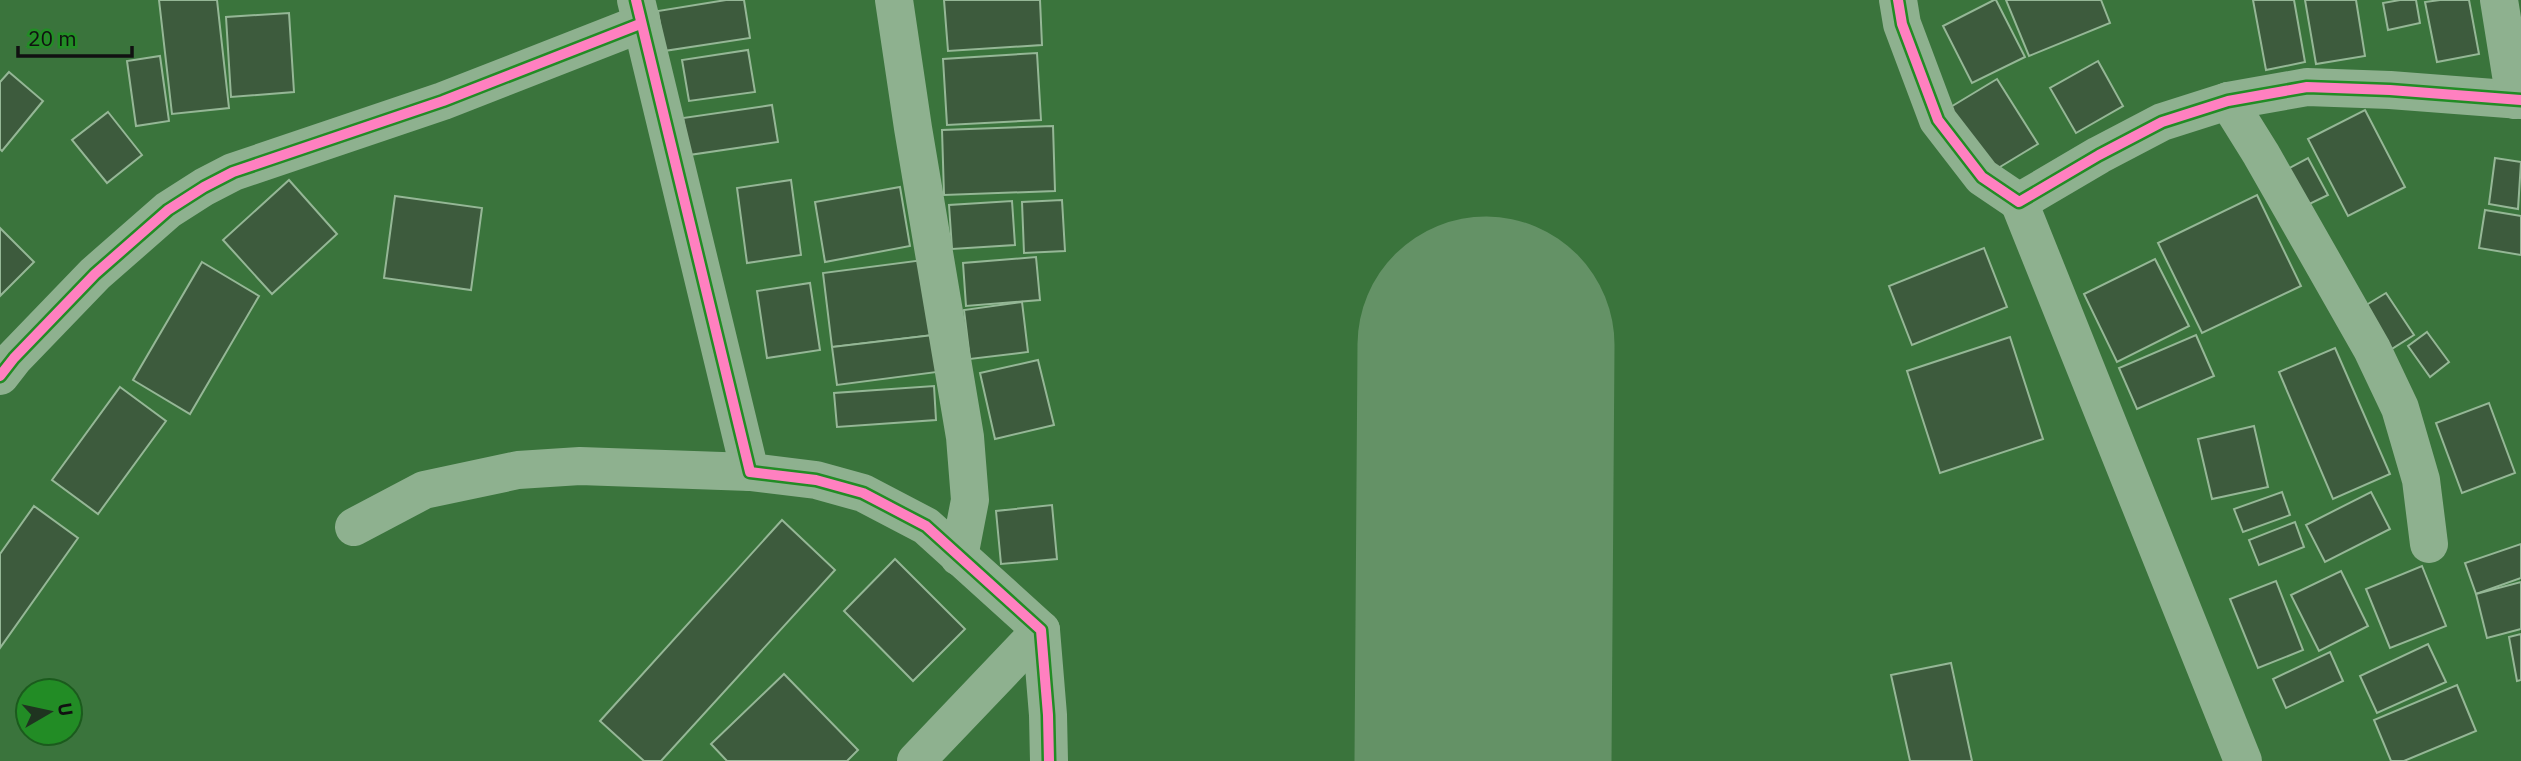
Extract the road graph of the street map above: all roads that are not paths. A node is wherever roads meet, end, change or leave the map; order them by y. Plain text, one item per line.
1 (894, 0) edge
2 (1898, 0) edge
3 (2499, 0) edge
4 (638, 12) edge
5 (2518, 100) edge
6 (2228, 101) junction
7 (2019, 202) junction
8 (0, 376) edge
9 (750, 471) junction
10 (354, 527) dead end
11 (2429, 544) dead end
12 (959, 557) junction
13 (1041, 630) junction
14 (916, 761) edge
15 (1049, 761) edge
16 (2244, 761) edge

1 - 12 street
2 - 7 street
3 - 5 street
4 - 8 street
4 - 9 street
5 - 6 street
6 - 7 street
6 - 11 street
7 - 16 street
9 - 10 street
9 - 12 street
12 - 13 street
13 - 14 street
13 - 15 street

